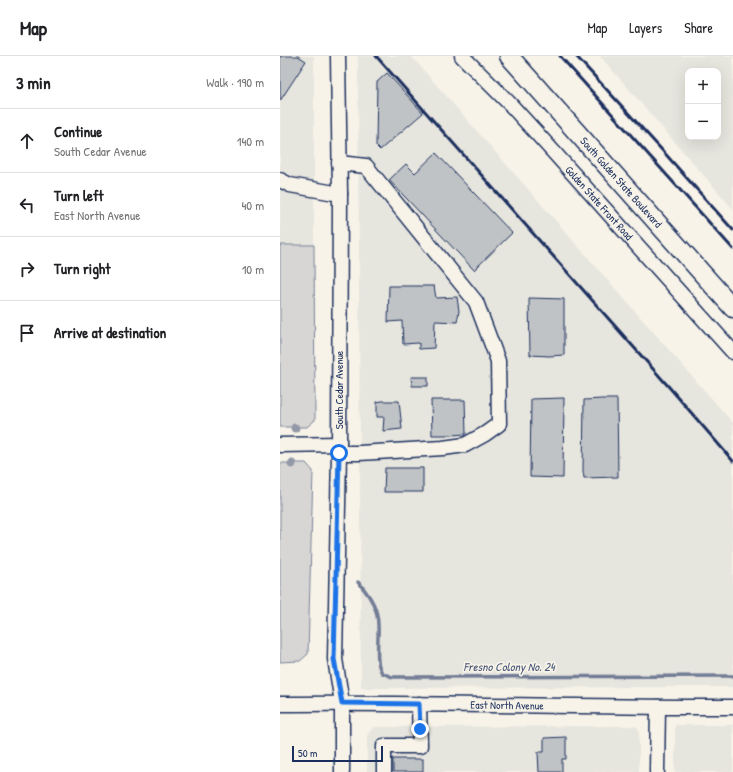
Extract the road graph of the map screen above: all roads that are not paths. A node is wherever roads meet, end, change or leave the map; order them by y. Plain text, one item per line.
1 (338, 56) edge
2 (462, 56) edge
3 (509, 56) edge
4 (339, 163) junction
5 (280, 180) edge
6 (340, 194) junction
7 (733, 308) edge
8 (733, 352) edge
9 (280, 445) edge
10 (339, 449) junction
11 (342, 703) junction
12 (280, 704) edge
13 (419, 704) junction
14 (733, 707) edge
15 (658, 708) junction
16 (342, 772) edge
17 (384, 772) edge
18 (657, 772) edge

1 - 4 street, South Cedar Avenue
2 - 8 street, Golden State Front Road
3 - 7 main road, South Golden State Boulevard
4 - 6 street, South Cedar Avenue
4 - 10 street
5 - 6 street
6 - 10 street, South Cedar Avenue
9 - 10 street
10 - 11 street, South Cedar Avenue
11 - 12 street, East North Avenue
11 - 13 street, East North Avenue
11 - 16 street, South Cedar Avenue
13 - 15 street, East North Avenue
13 - 17 street
14 - 15 street, East North Avenue
15 - 18 street

